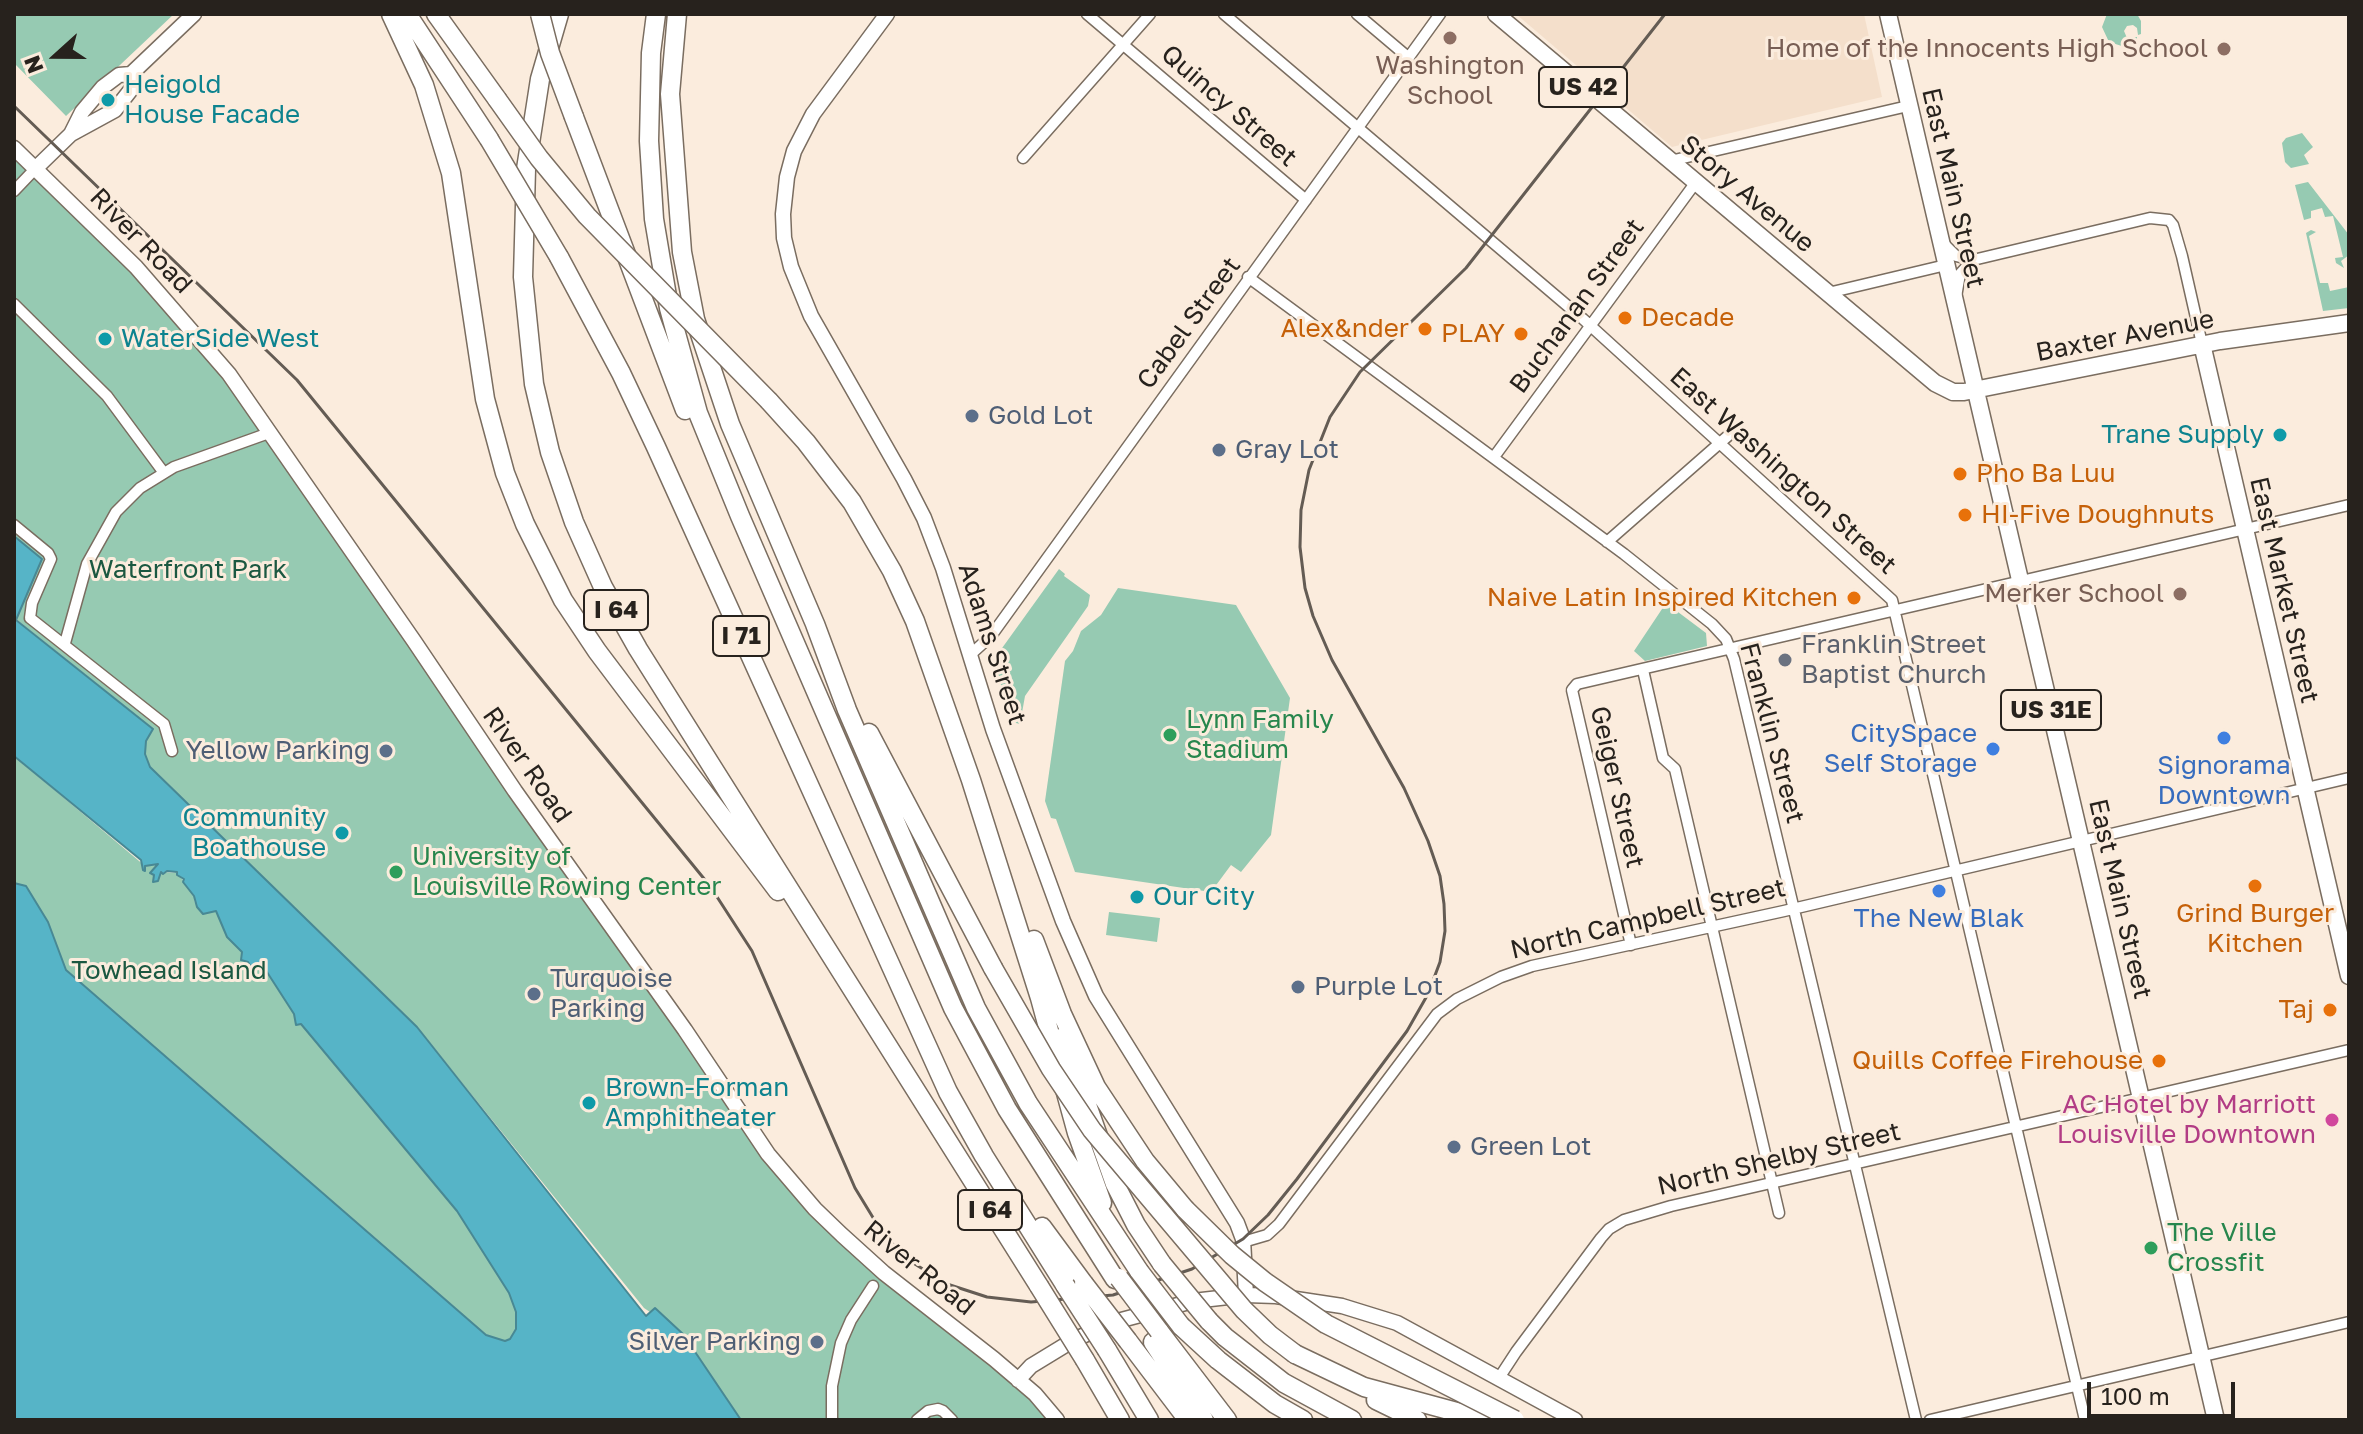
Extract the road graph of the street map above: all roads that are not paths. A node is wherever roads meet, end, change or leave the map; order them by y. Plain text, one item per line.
1 (194, 14) edge
2 (391, 14) edge
3 (407, 14) edge
4 (436, 14) edge
5 (540, 14) edge
6 (559, 14) edge
7 (656, 14) edge
8 (677, 14) edge
9 (685, 14) edge
10 (887, 14) edge
11 (1087, 14) edge
12 (1150, 14) edge
13 (1224, 14) edge
14 (1357, 14) edge
15 (1440, 14) edge
16 (1496, 14) edge
17 (1888, 14) edge
18 (1124, 45) junction
19 (1409, 58) junction
20 (131, 74) junction
21 (1908, 106) junction
22 (673, 118) junction
23 (1359, 128) junction
24 (71, 134) junction
25 (14, 148) edge
26 (1023, 158) dead end
27 (1670, 161) junction
28 (35, 169) junction
29 (1696, 182) junction
30 (14, 191) edge
31 (1306, 200) junction
32 (1941, 241) junction
33 (1973, 260) junction
34 (1946, 265) junction
35 (1248, 277) junction
36 (1828, 293) junction
37 (1955, 303) junction
38 (14, 304) edge
39 (2349, 323) edge
40 (1590, 326) junction
41 (2202, 344) junction
42 (1975, 390) junction
43 (269, 433) junction
44 (1725, 439) junction
45 (1494, 457) junction
46 (164, 473) junction
47 (2349, 505) edge
48 (14, 525) edge
49 (2246, 529) junction
50 (1607, 542) junction
51 (2020, 581) junction
52 (771, 589) junction
53 (1896, 611) junction
54 (815, 624) junction
55 (65, 643) junction
56 (1730, 649) junction
57 (970, 655) junction
58 (1643, 670) junction
59 (172, 751) dead end
60 (2349, 778) edge
61 (971, 780) junction
62 (2307, 788) junction
63 (2081, 840) junction
64 (1957, 869) junction
65 (1793, 908) junction
66 (1713, 926) junction
67 (1034, 940) junction
68 (1631, 945) junction
69 (2349, 976) edge
70 (913, 1021) junction
71 (2349, 1050) edge
72 (2142, 1099) junction
73 (2017, 1127) junction
74 (942, 1133) junction
75 (1855, 1165) junction
76 (1773, 1184) junction
77 (1779, 1213) dead end
78 (1110, 1229) junction
79 (1243, 1242) junction
80 (873, 1286) dead end
81 (1246, 1295) junction
82 (2349, 1322) edge
83 (1154, 1332) junction
84 (1298, 1356) junction
85 (2201, 1357) junction
86 (1499, 1378) junction
87 (1018, 1380) junction
88 (2076, 1385) junction
89 (832, 1420) edge
90 (917, 1420) edge
91 (952, 1420) edge
92 (1057, 1420) edge
93 (1120, 1420) edge
94 (1149, 1420) edge
95 (1188, 1420) edge
96 (1204, 1420) edge
97 (1227, 1420) edge
98 (1303, 1420) edge
99 (1352, 1420) edge
100 (1417, 1420) edge
101 (1486, 1420) edge
102 (1515, 1420) edge
103 (1575, 1420) edge
104 (1916, 1420) edge
105 (1930, 1420) edge
106 (2085, 1420) edge
107 (2216, 1420) edge

1 - 20 street
2 - 74 highway
3 - 70 highway, I 71, bridge
4 - 61 highway, bridge
5 - 52 highway, bridge
6 - 74 highway, I 64
7 - 52 highway
8 - 22 highway
9 - 22 highway
10 - 57 street, Adams Street
11 - 18 street, Quincy Street
12 - 18 street
13 - 23 street, East Washington Street
14 - 19 street
15 - 19 street, Cabel Street
16 - 27 main road, Story Avenue / US 42
17 - 21 main road, East Main Street
18 - 26 street
18 - 31 street, Quincy Street
19 - 23 street, Cabel Street
20 - 24 street
20 - 24 street
21 - 27 street
21 - 32 main road, East Main Street
22 - 54 highway
23 - 31 street, Cabel Street
23 - 40 street, East Washington Street
24 - 28 street
25 - 28 street, River Road
27 - 29 main road, Story Avenue / US 42
28 - 30 street
28 - 43 street, River Road
29 - 36 main road, Story Avenue / US 42
29 - 40 street, Buchanan Street
31 - 35 street, Cabel Street
32 - 33 street
32 - 34 main road, East Main Street
33 - 37 street
33 - 41 street, East Market Street
34 - 36 street
34 - 37 main road, East Main Street
35 - 45 street, Franklin Street
35 - 57 street, Cabel Street
36 - 42 main road, Story Avenue / US 42
37 - 42 main road, East Main Street
38 - 46 street
39 - 41 main road, Baxter Avenue
40 - 44 street, East Washington Street
40 - 45 street, Buchanan Street
41 - 42 main road, Baxter Avenue
41 - 49 main road, East Market Street
42 - 51 main road, East Main Street / US 31E
43 - 46 street
43 - 87 street, River Road
44 - 50 street
44 - 53 street, East Washington Street
45 - 50 street, Franklin Street
46 - 55 street
47 - 49 street
48 - 55 street
49 - 51 street
49 - 62 main road, East Market Street
50 - 56 street, Franklin Street
51 - 53 street
51 - 63 main road, East Main Street / US 31E
52 - 83 highway, bridge
53 - 56 street
53 - 64 street, East Washington Street
54 - 78 highway
54 - 84 highway, bridge
55 - 59 street
56 - 58 street
56 - 65 street, Franklin Street
57 - 79 street, Adams Street
58 - 66 street
58 - 68 street, Geiger Street
60 - 62 street, North Campbell Street
61 - 67 highway
61 - 78 highway
62 - 63 street, North Campbell Street
62 - 69 main road, East Market Street
63 - 64 street, North Campbell Street
63 - 72 main road, East Main Street / US 31E
64 - 65 street, North Campbell Street
64 - 73 street, East Washington Street
65 - 66 street, North Campbell Street
65 - 75 street, Franklin Street
66 - 68 street, North Campbell Street
66 - 76 street
67 - 99 highway, bridge
67 - 102 highway, bridge
68 - 79 street, North Campbell Street
70 - 94 highway, bridge
70 - 95 highway, bridge
71 - 72 street, North Shelby Street
72 - 73 street, North Shelby Street
72 - 85 main road, East Main Street / US 31E
73 - 75 street, North Shelby Street
73 - 88 street, East Washington Street
74 - 93 highway, I 64, bridge
75 - 76 street, North Shelby Street
75 - 104 street, Franklin Street
76 - 77 street
76 - 86 street, North Shelby Street
78 - 98 highway, bridge
79 - 81 street, Adams Street
80 - 89 street
81 - 86 street
81 - 87 street
82 - 85 street
83 - 96 highway
83 - 97 highway
84 - 100 highway
84 - 101 highway
85 - 88 street
85 - 107 main road, East Main Street / US 31E
86 - 103 street
87 - 92 street, River Road
88 - 105 street
88 - 106 street, East Washington Street
90 - 91 street

